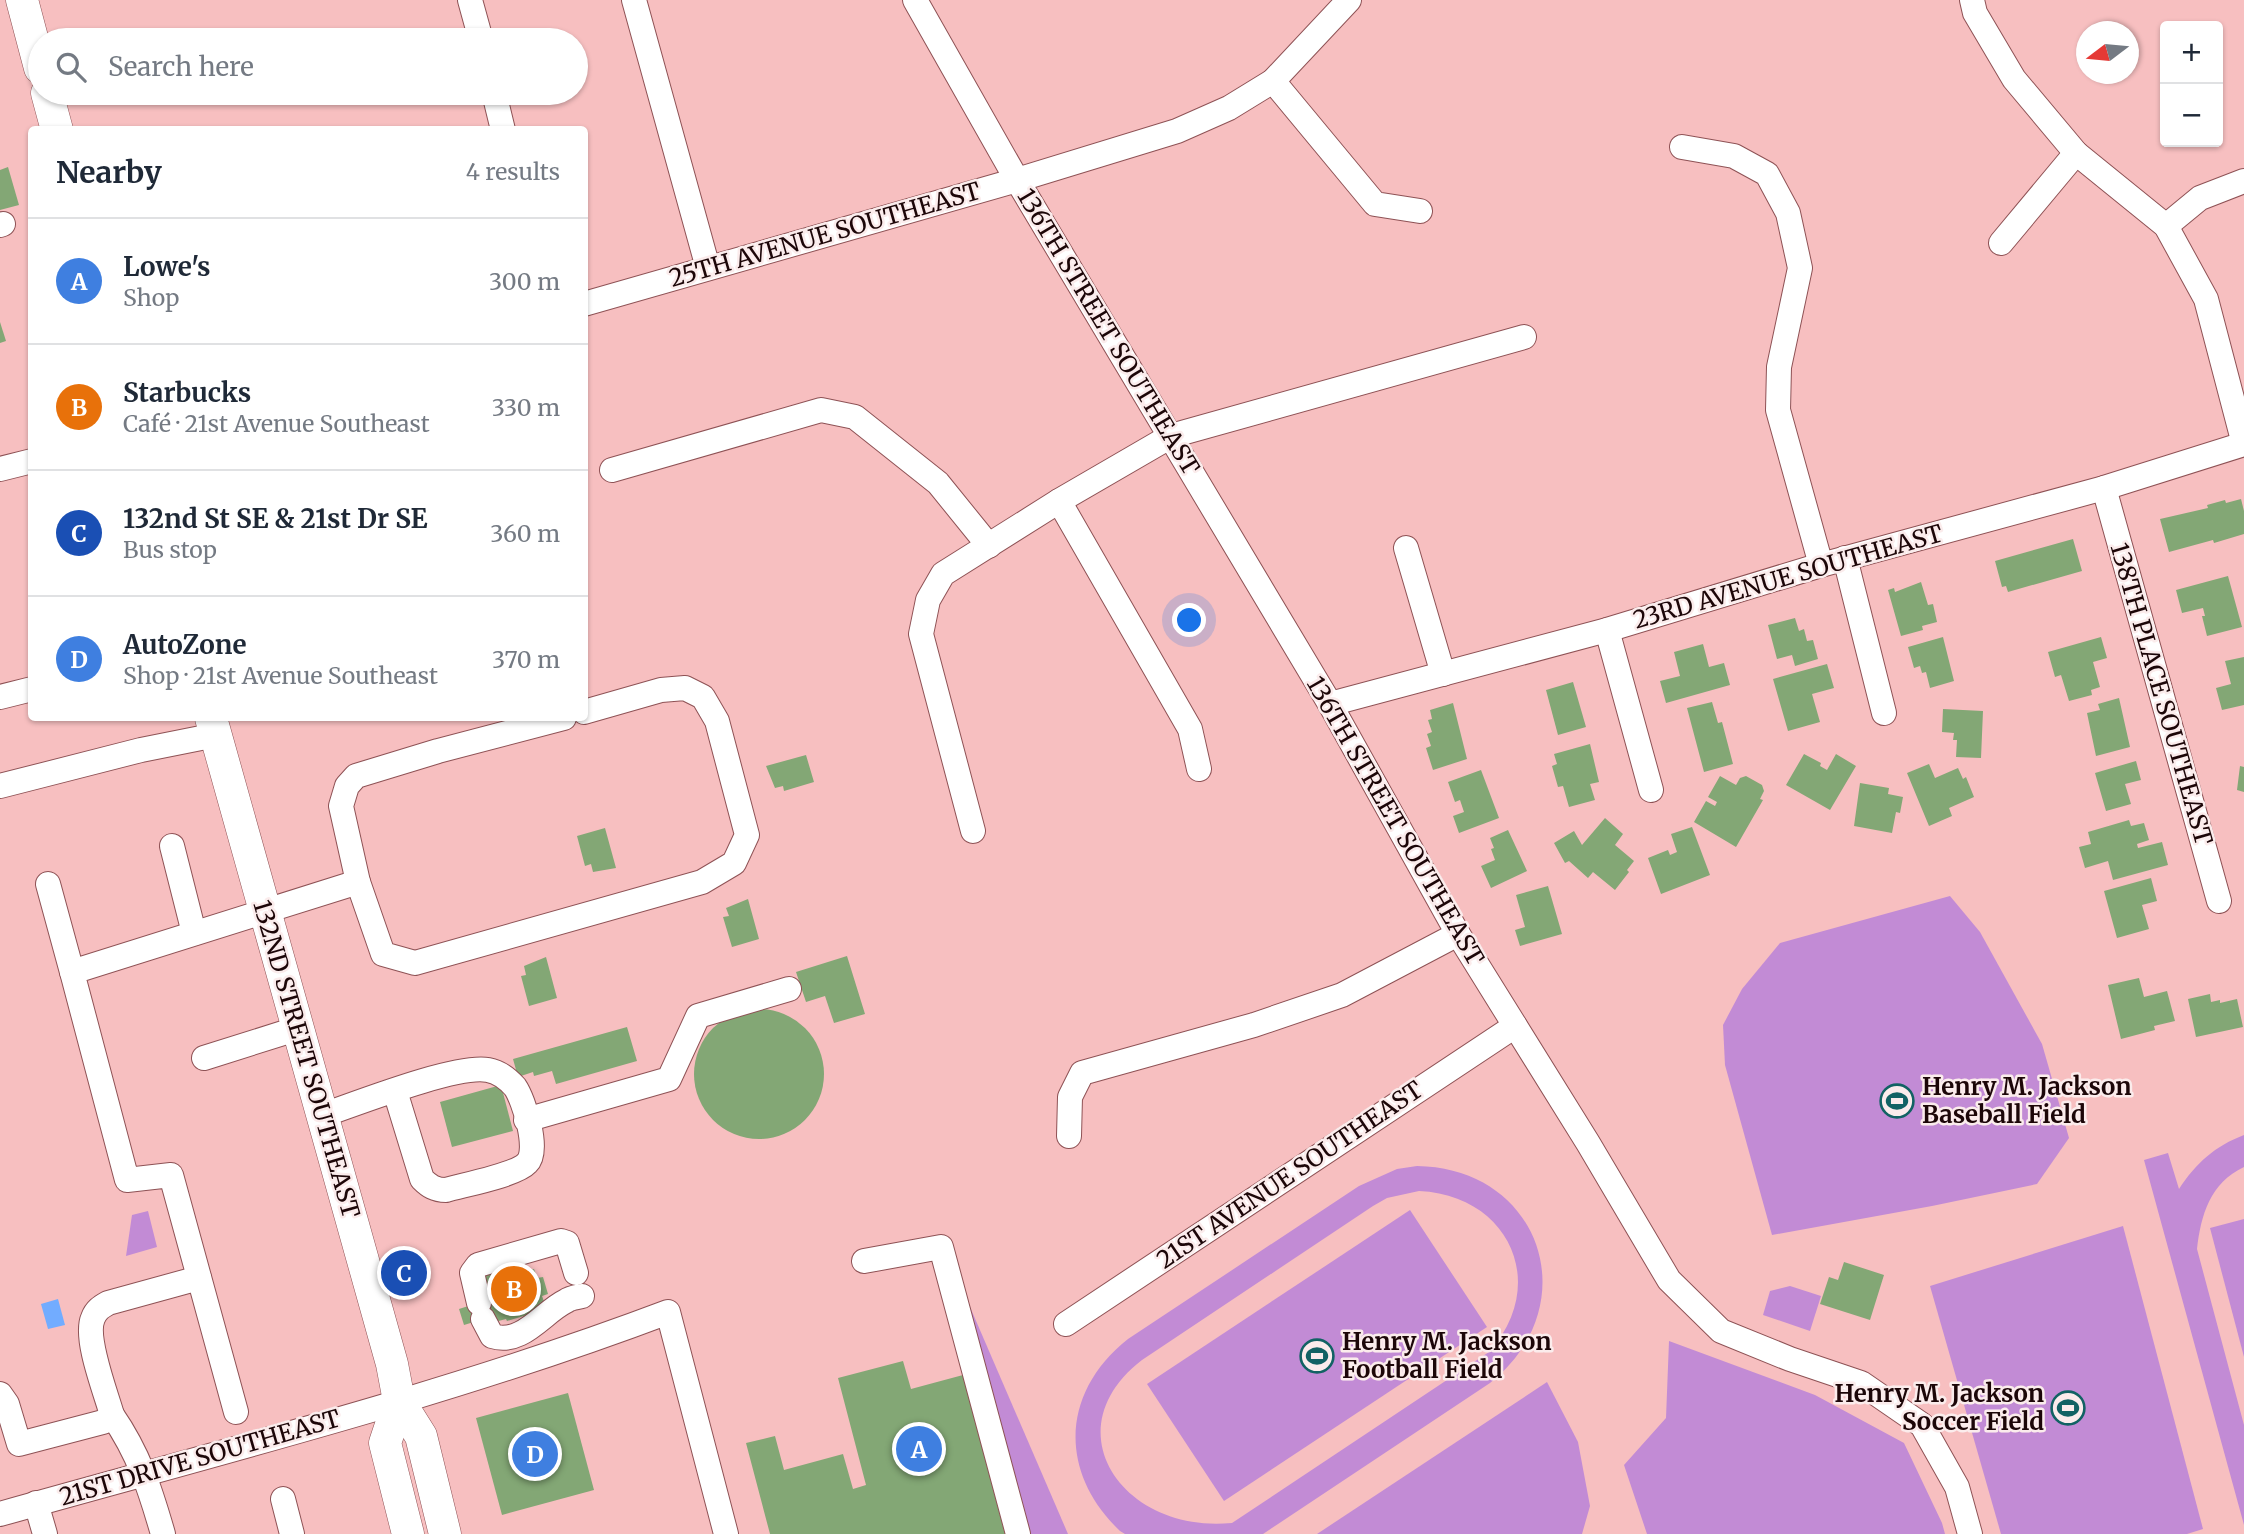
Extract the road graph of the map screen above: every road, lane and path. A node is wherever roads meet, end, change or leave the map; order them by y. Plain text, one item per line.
1 (22, 0) edge
2 (470, 0) edge
3 (634, 0) edge
4 (915, 0) edge
5 (1349, 0) edge
6 (1972, 0) edge
7 (29, 28) edge
8 (478, 28) edge
9 (1273, 81) junction
10 (50, 105) edge
11 (497, 105) edge
12 (56, 126) edge
13 (502, 126) edge
14 (1682, 147) dead end
15 (2076, 153) junction
16 (1017, 180) junction
17 (2244, 181) edge
18 (1420, 211) dead end
19 (2166, 226) junction
20 (2001, 243) dead end
21 (708, 268) junction
22 (588, 303) edge
23 (1524, 337) dead end
24 (1171, 436) junction
25 (2244, 444) edge
26 (28, 462) edge
27 (0, 469) edge
28 (612, 470) dead end
29 (2104, 488) junction
30 (1059, 501) junction
31 (989, 546) junction
32 (1406, 548) dead end
33 (1845, 558) junction
34 (1821, 565) junction
35 (1606, 630) junction
36 (1443, 674) junction
37 (28, 690) edge
38 (0, 697) edge
39 (1330, 704) junction
40 (588, 711) edge
41 (1884, 713) dead end
42 (553, 721) edge
43 (213, 726) edge
44 (1199, 769) dead end
45 (0, 786) edge
46 (1651, 790) dead end
47 (973, 831) dead end
48 (172, 846) dead end
49 (358, 882) junction
50 (48, 884) dead end
51 (2219, 901) dead end
52 (264, 911) junction
53 (194, 933) junction
54 (1458, 934) junction
55 (72, 972) junction
56 (789, 989) dead end
57 (1515, 1026) junction
58 (299, 1028) junction
59 (204, 1058) dead end
60 (395, 1091) junction
61 (323, 1115) junction
62 (526, 1120) junction
63 (1069, 1136) dead end
64 (864, 1261) dead end
65 (199, 1278) junction
66 (481, 1311) joint
67 (1066, 1324) dead end
68 (0, 1394) edge
69 (399, 1401) junction
70 (236, 1412) dead end
71 (112, 1415) junction
72 (145, 1474) junction
73 (283, 1499) dead end
74 (36, 1503) junction
75 (0, 1514) edge
76 (45, 1534) edge
77 (163, 1534) edge
78 (292, 1534) edge
79 (408, 1534) edge
80 (445, 1534) edge
81 (726, 1534) edge
82 (1018, 1534) edge
83 (1970, 1534) edge

1 - 7 main road
2 - 8 street
3 - 21 street
4 - 16 street, 136TH STREET SOUTHEAST
5 - 9 street, 25TH AVENUE SOUTHEAST
6 - 15 street
9 - 16 street, 25TH AVENUE SOUTHEAST
9 - 18 street
10 - 12 main road
11 - 13 street
14 - 34 street
15 - 19 street
15 - 20 street
16 - 21 street, 25TH AVENUE SOUTHEAST
16 - 24 street, 136TH STREET SOUTHEAST
17 - 19 street
19 - 25 street
21 - 22 street, 25TH AVENUE SOUTHEAST
23 - 24 street
24 - 30 street
24 - 39 street, 136TH STREET SOUTHEAST
25 - 29 street, 23RD AVENUE SOUTHEAST
26 - 27 street
28 - 31 street
29 - 33 street, 23RD AVENUE SOUTHEAST
29 - 51 street, 138TH PLACE SOUTHEAST
30 - 31 street
30 - 44 street
31 - 47 street
32 - 36 street
33 - 34 street, 23RD AVENUE SOUTHEAST
33 - 41 street
34 - 35 street, 23RD AVENUE SOUTHEAST
35 - 36 street, 23RD AVENUE SOUTHEAST
35 - 46 street
36 - 39 street, 23RD AVENUE SOUTHEAST
37 - 38 street
39 - 54 street, 136TH STREET SOUTHEAST
40 - 49 street
42 - 49 street
43 - 45 street
43 - 52 main road, 132ND STREET SOUTHEAST
48 - 53 street
49 - 52 street
50 - 55 street
52 - 53 street
52 - 58 main road, 132ND STREET SOUTHEAST
53 - 55 street
54 - 57 street, 136TH STREET SOUTHEAST
54 - 63 street
55 - 65 street
56 - 62 street
57 - 67 street, 21ST AVENUE SOUTHEAST
57 - 83 street, 136TH STREET SOUTHEAST
58 - 59 street
58 - 61 main road, 132ND STREET SOUTHEAST
60 - 61 street
60 - 62 street
60 - 62 street
61 - 69 main road, 132ND STREET SOUTHEAST
64 - 82 street
65 - 70 street
65 - 71 street
66 - 66 street
68 - 71 street
69 - 72 street, 21ST DRIVE SOUTHEAST
69 - 79 main road, 132ND STREET SOUTHEAST
69 - 80 main road, 132ND STREET SOUTHEAST
69 - 81 street
71 - 72 street
72 - 74 street, 21ST DRIVE SOUTHEAST
72 - 77 street
73 - 78 street
74 - 75 street, 21ST DRIVE SOUTHEAST
74 - 76 street

